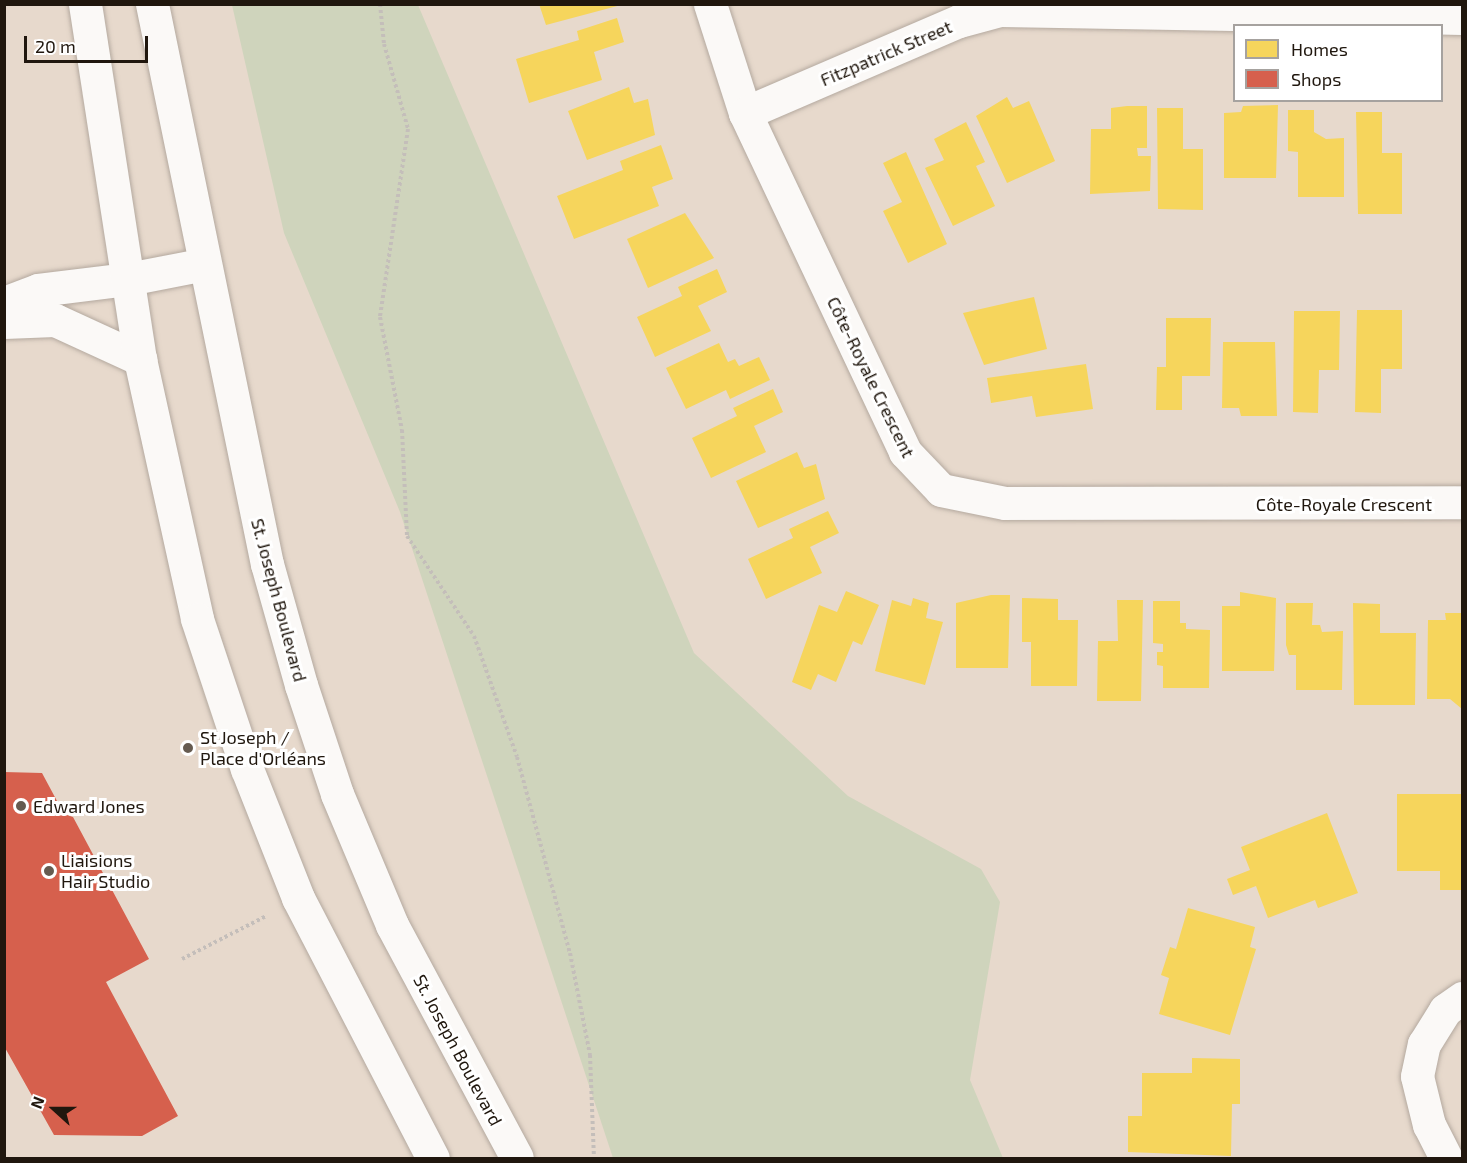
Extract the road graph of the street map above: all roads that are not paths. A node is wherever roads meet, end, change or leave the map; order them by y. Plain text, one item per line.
1 (85, 4) edge
2 (152, 4) edge
3 (710, 4) edge
4 (1101, 9) edge
5 (1462, 18) edge
6 (745, 114) junction
7 (205, 264) junction
8 (128, 279) junction
9 (4, 303) edge
10 (4, 322) edge
11 (140, 359) junction
12 (1462, 502) edge
13 (1454, 1004) edge
14 (433, 1158) edge
15 (517, 1158) edge
16 (1446, 1158) edge

1 - 8 main road
2 - 7 main road, St. Joseph Boulevard
3 - 6 main road, Côte-Royale Crescent
4 - 5 main road, Fitzpatrick Street
4 - 6 main road, Fitzpatrick Street
6 - 12 main road, Côte-Royale Crescent
7 - 8 main road
7 - 15 main road, St. Joseph Boulevard
8 - 9 main road
8 - 11 main road
10 - 11 main road
11 - 14 main road
13 - 16 main road

